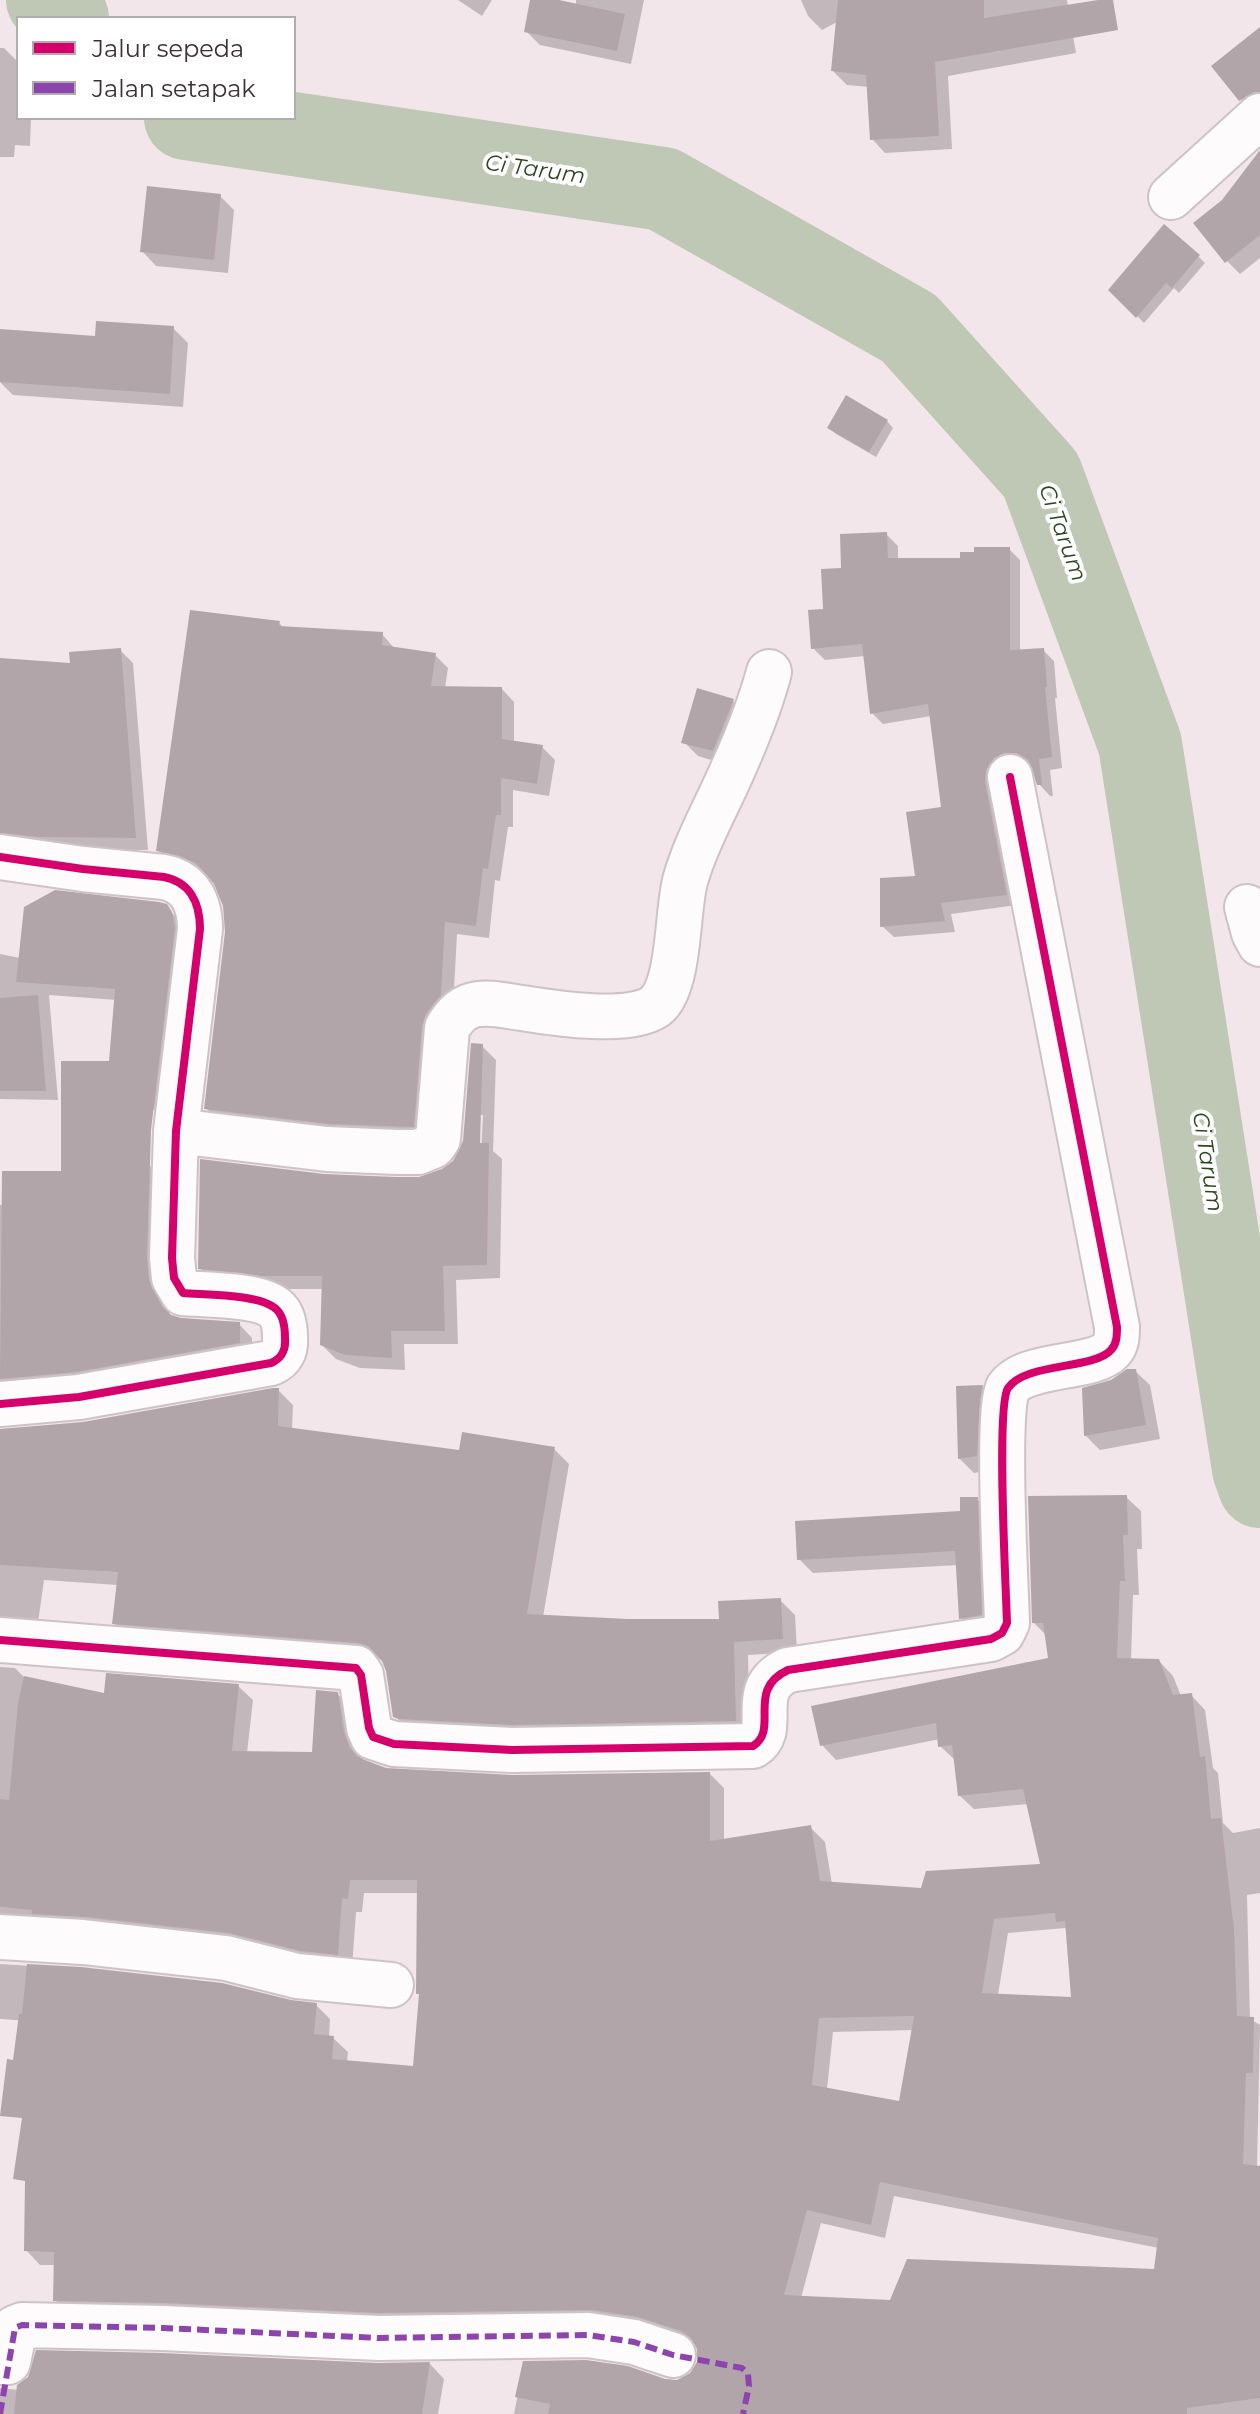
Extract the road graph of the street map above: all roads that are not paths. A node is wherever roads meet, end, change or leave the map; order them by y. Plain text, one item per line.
1 (1260, 116) edge
2 (1171, 197) dead end
3 (769, 672) dead end
4 (1010, 777) dead end
5 (0, 857) edge
6 (176, 1131) junction
7 (0, 1404) edge
8 (0, 1640) edge
9 (0, 1937) edge
10 (391, 1985) dead end
11 (673, 2355) dead end
12 (0, 2362) edge

1 - 2 street
3 - 6 street
4 - 8 street
5 - 6 street
6 - 7 street
9 - 10 street
11 - 12 street

